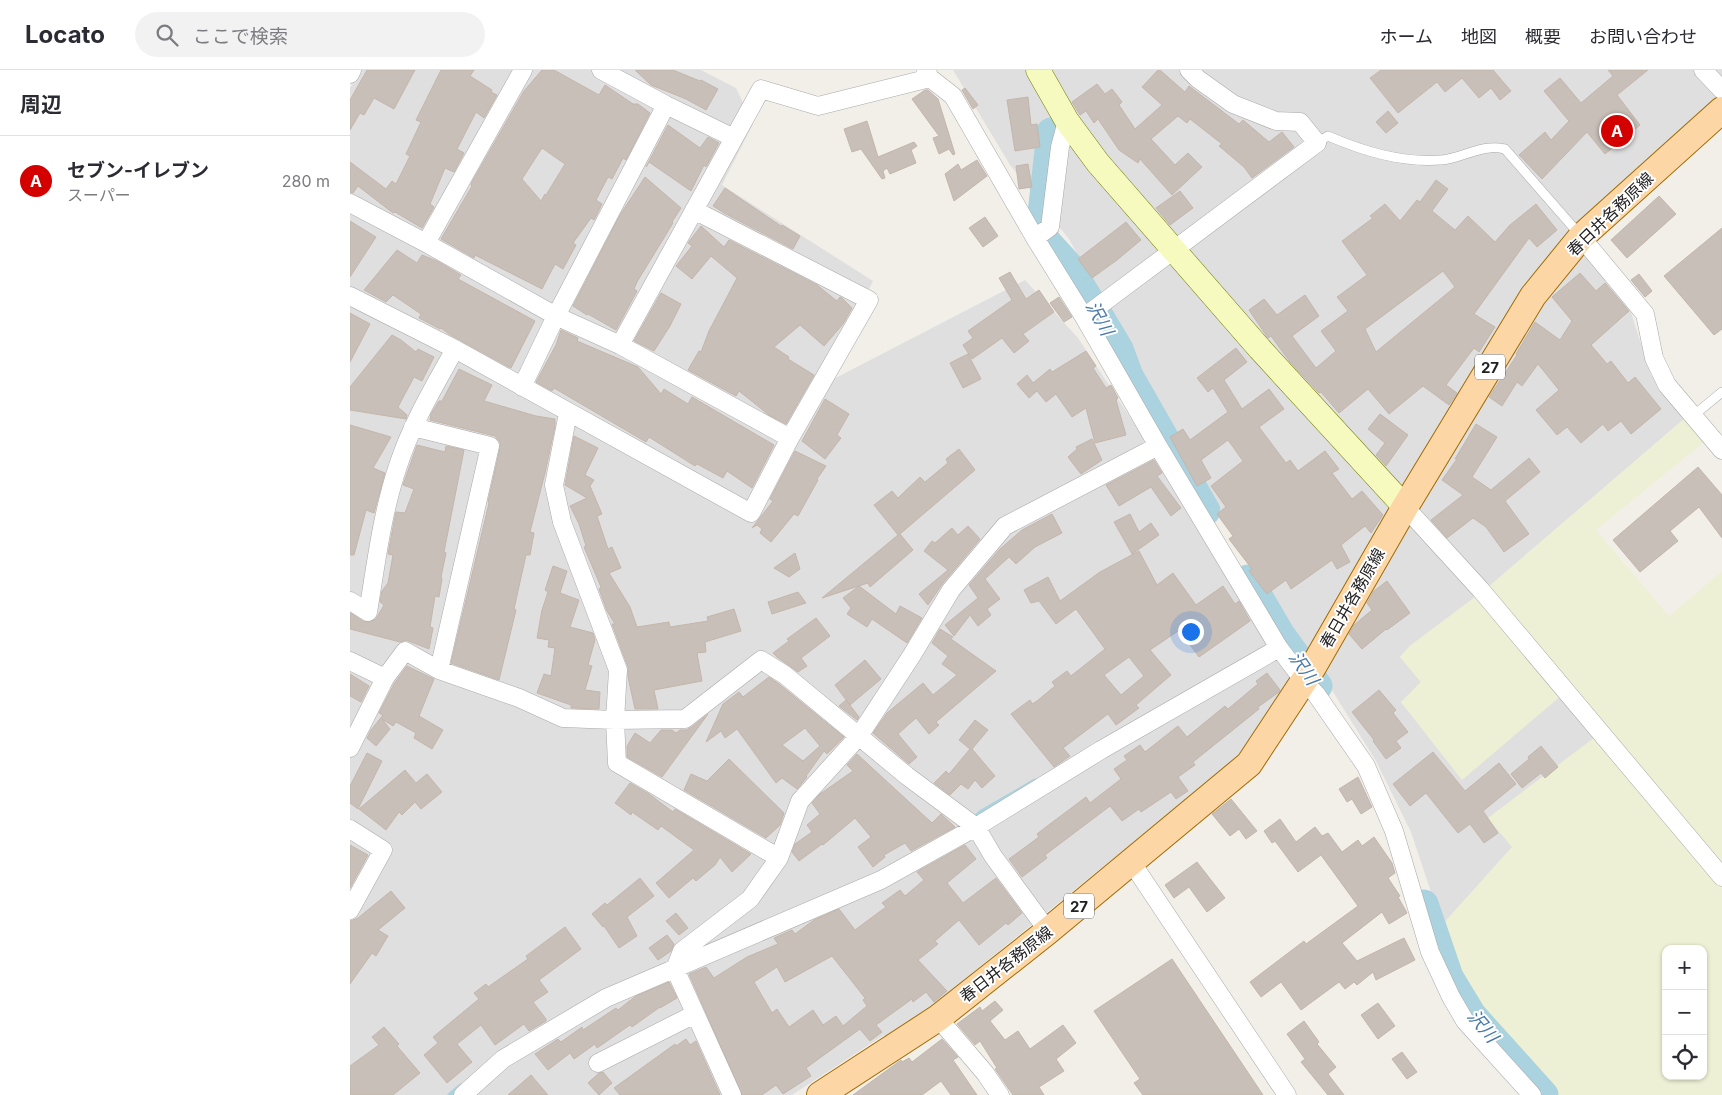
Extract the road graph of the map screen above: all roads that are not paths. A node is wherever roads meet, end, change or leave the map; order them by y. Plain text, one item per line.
1 (352, 70) edge
2 (523, 70) edge
3 (601, 70) edge
4 (1038, 70) edge
5 (1189, 70) edge
6 (1704, 70) edge
7 (350, 74) edge
8 (928, 74) edge
9 (1722, 90) edge
10 (666, 106) junction
11 (1722, 110) edge
12 (1067, 121) junction
13 (734, 138) junction
14 (1317, 143) junction
15 (350, 203) edge
16 (694, 210) junction
17 (1582, 237) junction
18 (1035, 238) junction
19 (426, 243) junction
20 (1174, 250) junction
21 (350, 296) edge
22 (556, 316) junction
23 (1084, 317) junction
24 (620, 345) junction
25 (455, 349) junction
26 (522, 386) junction
27 (1722, 392) edge
28 (568, 413) junction
29 (1693, 416) junction
30 (413, 427) junction
31 (790, 438) junction
32 (1158, 446) junction
33 (1722, 450) edge
34 (1405, 507) junction
35 (350, 602) edge
36 (1279, 648) junction
37 (350, 661) edge
38 (439, 670) junction
39 (1308, 674) junction
40 (385, 678) junction
41 (615, 720) junction
42 (859, 736) junction
43 (350, 748) edge
44 (976, 827) junction
45 (350, 829) edge
46 (778, 858) junction
47 (1132, 862) junction
48 (1722, 877) edge
49 (350, 910) edge
50 (1048, 932) junction
51 (675, 969) junction
52 (696, 1014) junction
53 (938, 1018) junction
54 (598, 1063) dead end
55 (463, 1095) edge
56 (732, 1095) edge
57 (820, 1095) edge
58 (1000, 1095) edge
59 (1287, 1095) edge
60 (1532, 1095) edge

1 - 7 street
2 - 19 street
3 - 10 street
4 - 12 street
5 - 14 street
6 - 9 street
8 - 13 street
8 - 18 street
10 - 13 street
10 - 22 street
11 - 17 main road, 春日井各務原線 / 27
12 - 18 street
12 - 20 street
13 - 16 street
14 - 17 lane
14 - 20 street
15 - 19 street
16 - 24 street
16 - 31 street
17 - 29 street
17 - 34 main road, 春日井各務原線 / 27
18 - 23 street
19 - 22 street
20 - 23 street
20 - 34 street
21 - 25 street
22 - 24 street
22 - 26 street
23 - 32 street
24 - 31 street
25 - 26 street
25 - 30 street
26 - 28 street
27 - 29 lane
28 - 31 street
28 - 41 street
29 - 33 street
30 - 35 street
30 - 38 street
32 - 36 street
32 - 42 street
34 - 39 main road, 春日井各務原線 / 27
34 - 48 street
36 - 39 street
36 - 44 street
37 - 40 street
38 - 40 street
38 - 41 street
39 - 47 main road, 春日井各務原線 / 27
39 - 60 street
40 - 43 street
41 - 42 street
41 - 46 street
42 - 44 street
42 - 46 street
44 - 50 street
44 - 51 street
45 - 49 street
46 - 51 street
47 - 50 main road, 春日井各務原線 / 27
47 - 59 street
50 - 53 main road, 春日井各務原線 / 27
51 - 52 street
51 - 55 street
52 - 54 street
52 - 56 street
53 - 57 main road, 春日井各務原線 / 27
53 - 58 street

